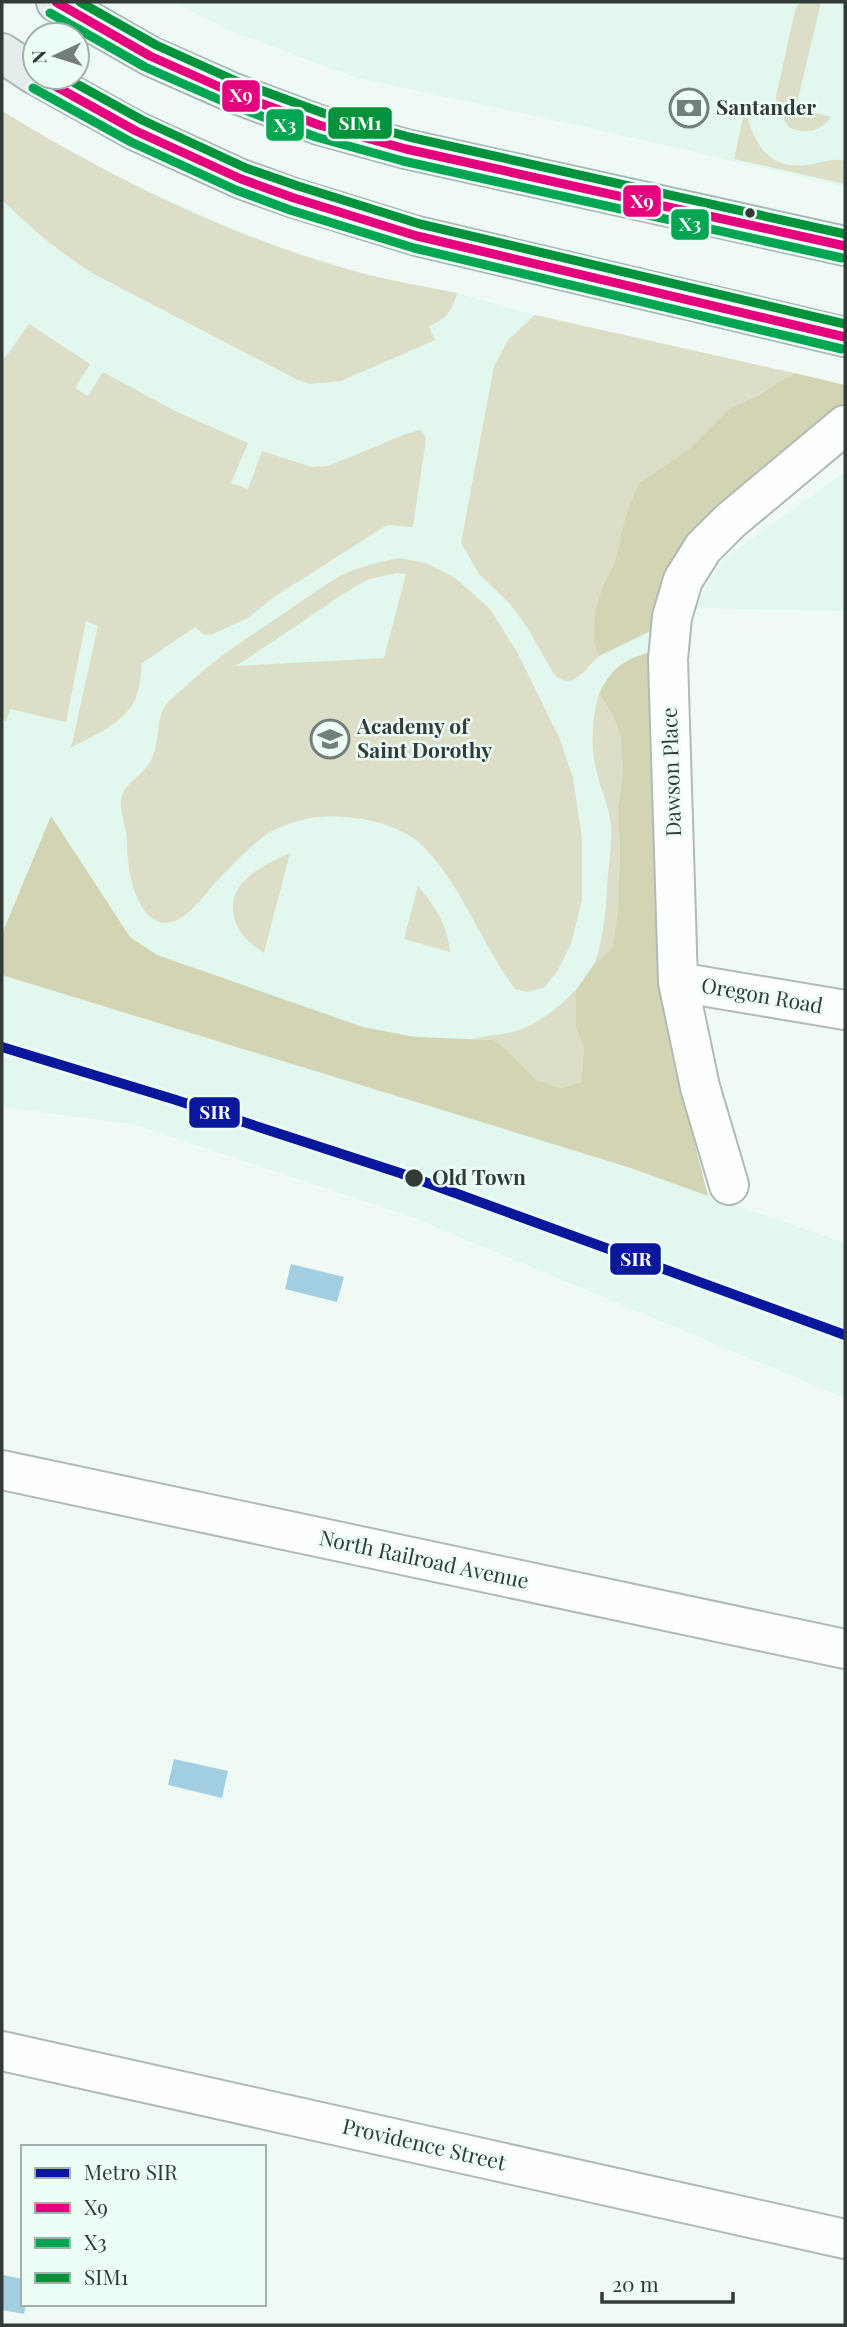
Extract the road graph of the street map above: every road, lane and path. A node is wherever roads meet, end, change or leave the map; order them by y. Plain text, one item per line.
1 (55, 2) edge
2 (2, 53) edge
3 (21, 65) edge
4 (64, 91) edge
5 (845, 246) edge
6 (845, 337) edge
7 (845, 425) edge
8 (678, 982) junction
9 (845, 1010) edge
10 (729, 1185) dead end
11 (2, 1470) edge
12 (845, 1649) edge
13 (2, 2050) edge
14 (845, 2239) edge

1 - 5 main road
2 - 3 main road
4 - 6 main road
7 - 8 street, Dawson Place
8 - 9 street, Oregon Road
8 - 10 street, Dawson Place
11 - 12 street, North Railroad Avenue
13 - 14 street, Providence Street

